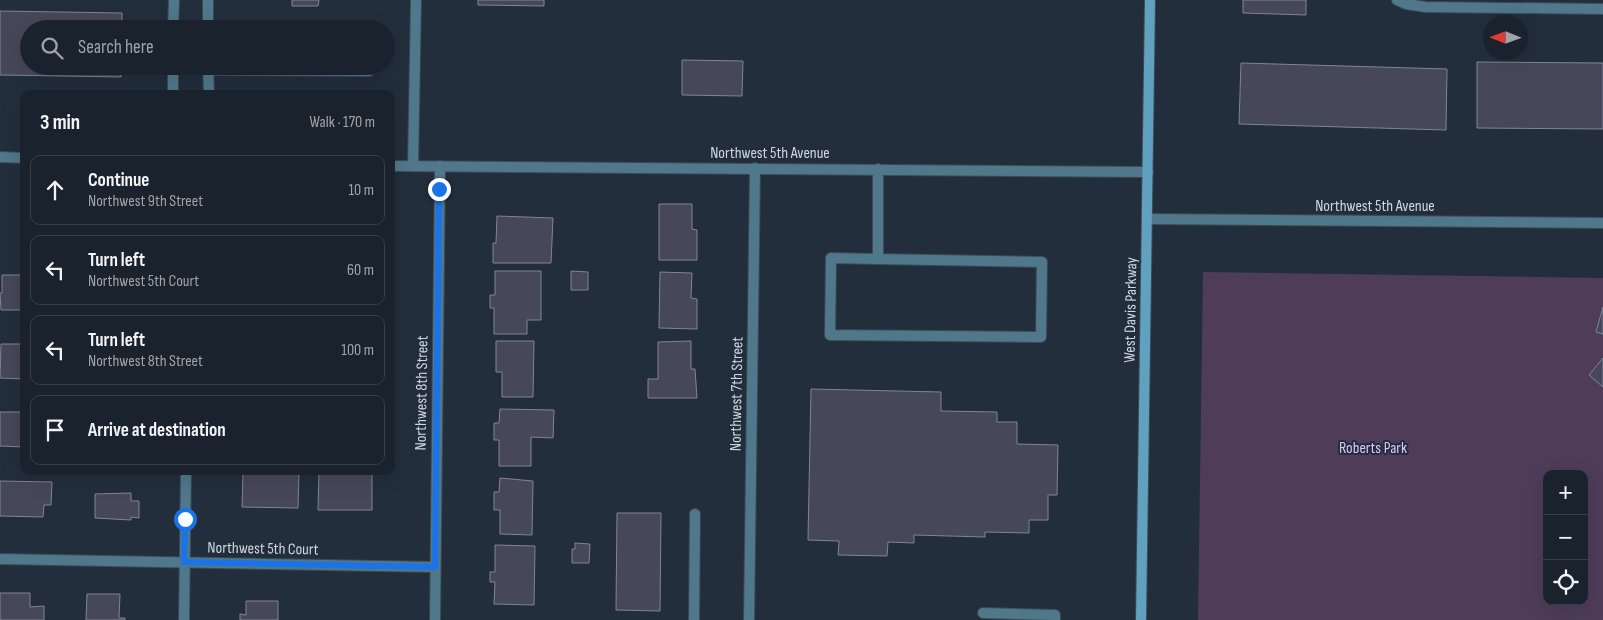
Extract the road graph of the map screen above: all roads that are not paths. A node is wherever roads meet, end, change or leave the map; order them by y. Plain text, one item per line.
1 (174, 0) edge
2 (208, 0) edge
3 (416, 0) edge
4 (1150, 0) edge
5 (1397, 0) edge
6 (1603, 9) edge
7 (173, 20) edge
8 (208, 20) edge
9 (173, 75) edge
10 (208, 75) edge
11 (173, 90) edge
12 (209, 90) edge
13 (0, 158) edge
14 (20, 158) edge
15 (395, 166) edge
16 (413, 166) junction
17 (440, 166) junction
18 (755, 168) junction
19 (878, 169) junction
20 (1148, 172) junction
21 (1148, 219) junction
22 (1603, 223) edge
23 (878, 259) junction
24 (186, 475) edge
25 (695, 514) dead end
26 (0, 559) edge
27 (184, 562) junction
28 (435, 567) junction
29 (983, 613) dead end
30 (184, 620) edge
31 (435, 620) edge
32 (694, 620) edge
33 (749, 620) edge
34 (1055, 620) edge
35 (1141, 620) edge

1 - 7 street
2 - 8 street
3 - 16 street
4 - 20 street, West Davis Parkway
5 - 6 street
9 - 11 street
10 - 12 street
13 - 14 street
15 - 16 street, Northwest 5th Avenue
16 - 17 street, Northwest 5th Avenue
17 - 18 street, Northwest 5th Avenue
17 - 28 street, Northwest 8th Street
18 - 19 street, Northwest 5th Avenue
18 - 33 street, Northwest 7th Street
19 - 20 street, Northwest 5th Avenue
19 - 23 street
20 - 21 street, West Davis Parkway
21 - 22 street, Northwest 5th Avenue
21 - 35 street, West Davis Parkway
23 - 23 street
24 - 27 street
25 - 32 street
26 - 27 street, Northwest 5th Court
27 - 28 street, Northwest 5th Court
27 - 30 street
28 - 31 street, Northwest 8th Street
29 - 34 street

